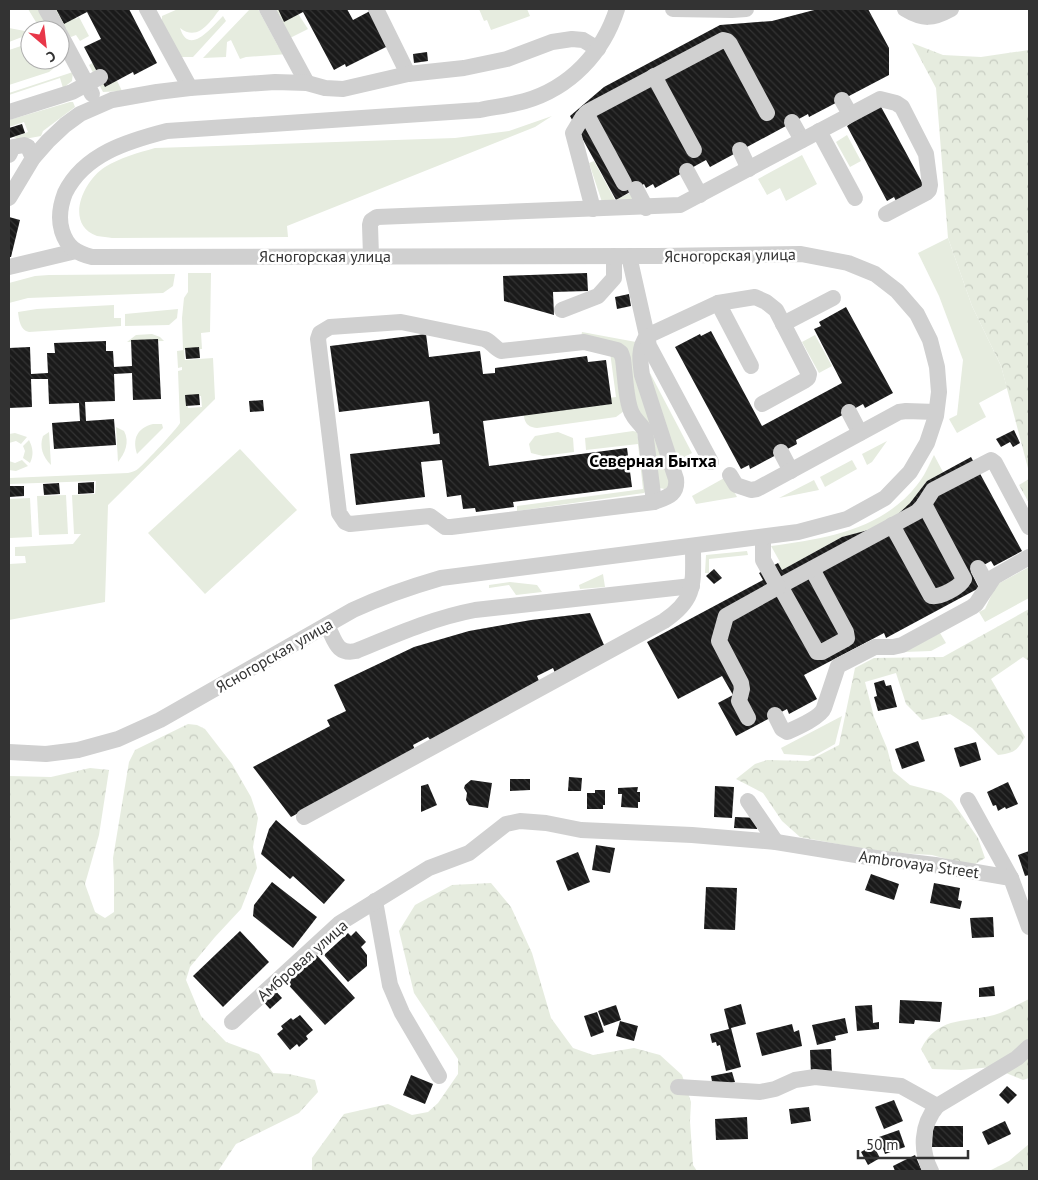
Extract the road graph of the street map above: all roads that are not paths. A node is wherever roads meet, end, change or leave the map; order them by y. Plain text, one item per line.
1 (267, 9) edge
2 (376, 9) edge
3 (617, 9) edge
4 (673, 9) edge
5 (746, 9) edge
6 (905, 9) edge
7 (951, 9) edge
8 (152, 10) edge
9 (70, 48) edge
10 (598, 49) junction
11 (408, 74) junction
12 (654, 76) junction
13 (94, 81) junction
14 (307, 83) junction
15 (190, 88) junction
16 (842, 100) dead end
17 (98, 105) junction
18 (9, 112) edge
19 (586, 113) junction
20 (767, 113) dead end
21 (850, 114) junction
22 (792, 122) dead end
23 (819, 131) junction
24 (802, 140) junction
25 (694, 150) dead end
26 (740, 150) dead end
27 (9, 155) edge
28 (33, 158) junction
29 (749, 169) junction
30 (687, 171) dead end
31 (700, 195) junction
32 (9, 198) edge
33 (856, 198) dead end
34 (646, 208) junction
35 (593, 209) junction
36 (886, 214) dead end
37 (76, 252) junction
38 (371, 256) junction
39 (621, 256) junction
40 (9, 268) edge
41 (833, 298) dead end
42 (718, 303) junction
43 (562, 310) dead end
44 (783, 324) junction
45 (647, 336) junction
46 (751, 366) dead end
47 (762, 404) dead end
48 (849, 412) dead end
49 (936, 412) junction
50 (860, 433) junction
51 (781, 452) dead end
52 (711, 462) dead end
53 (791, 471) junction
54 (730, 475) dead end
55 (654, 502) junction
56 (924, 504) junction
57 (892, 526) junction
58 (1029, 527) edge
59 (763, 537) junction
60 (693, 546) junction
61 (1029, 557) edge
62 (978, 568) dead end
63 (812, 569) junction
64 (692, 586) junction
65 (779, 586) junction
66 (988, 586) junction
67 (326, 624) junction
68 (775, 716) dead end
69 (748, 718) dead end
70 (9, 752) edge
71 (748, 800) dead end
72 (968, 800) dead end
73 (304, 817) dead end
74 (776, 842) junction
75 (1011, 878) junction
76 (375, 901) junction
77 (1029, 927) edge
78 (232, 1022) dead end
79 (1029, 1047) edge
80 (440, 1076) dead end
81 (678, 1088) dead end
82 (937, 1106) junction
83 (931, 1171) edge

1 - 14 street
2 - 11 street
3 - 10 street
4 - 5 street
6 - 7 street
8 - 15 street
9 - 13 street
10 - 11 street
10 - 37 street
11 - 14 street
12 - 19 street
12 - 20 street
12 - 25 street
13 - 17 street
13 - 18 street
14 - 15 street
15 - 17 street
16 - 21 street
17 - 28 street
19 - 34 street
19 - 35 street
21 - 23 street
21 - 36 street
22 - 24 street
23 - 24 street
23 - 33 street
24 - 29 street
26 - 29 street
27 - 28 street
28 - 32 street
29 - 31 street
30 - 31 street
31 - 34 street
34 - 35 street
35 - 38 street
37 - 38 street, Ясногорская улица
37 - 40 street
38 - 39 street, Ясногорская улица
39 - 43 street
39 - 45 street
39 - 49 street, Ясногорская улица
41 - 44 street
42 - 44 street
42 - 45 street
42 - 46 street
44 - 47 street
45 - 52 street
45 - 55 street
48 - 50 street
49 - 50 street
49 - 59 street, Ясногорская улица
50 - 53 street
51 - 53 street
53 - 54 street
55 - 55 street
56 - 57 street
56 - 57 street
56 - 58 street
57 - 63 street
59 - 60 street, Ясногорская улица
59 - 65 street
60 - 64 street
60 - 67 street, Ясногорская улица
61 - 66 street
62 - 66 street
63 - 65 street
63 - 65 street
64 - 67 street
64 - 73 street
65 - 69 street
66 - 68 street
67 - 70 street, Ясногорская улица
71 - 74 street
72 - 75 street
74 - 75 street, Ambrovaya Street
74 - 76 street, Ambrovaya Street
75 - 77 street
76 - 78 street, Амбровая улица
76 - 80 street
79 - 82 street
81 - 82 street
82 - 83 street

